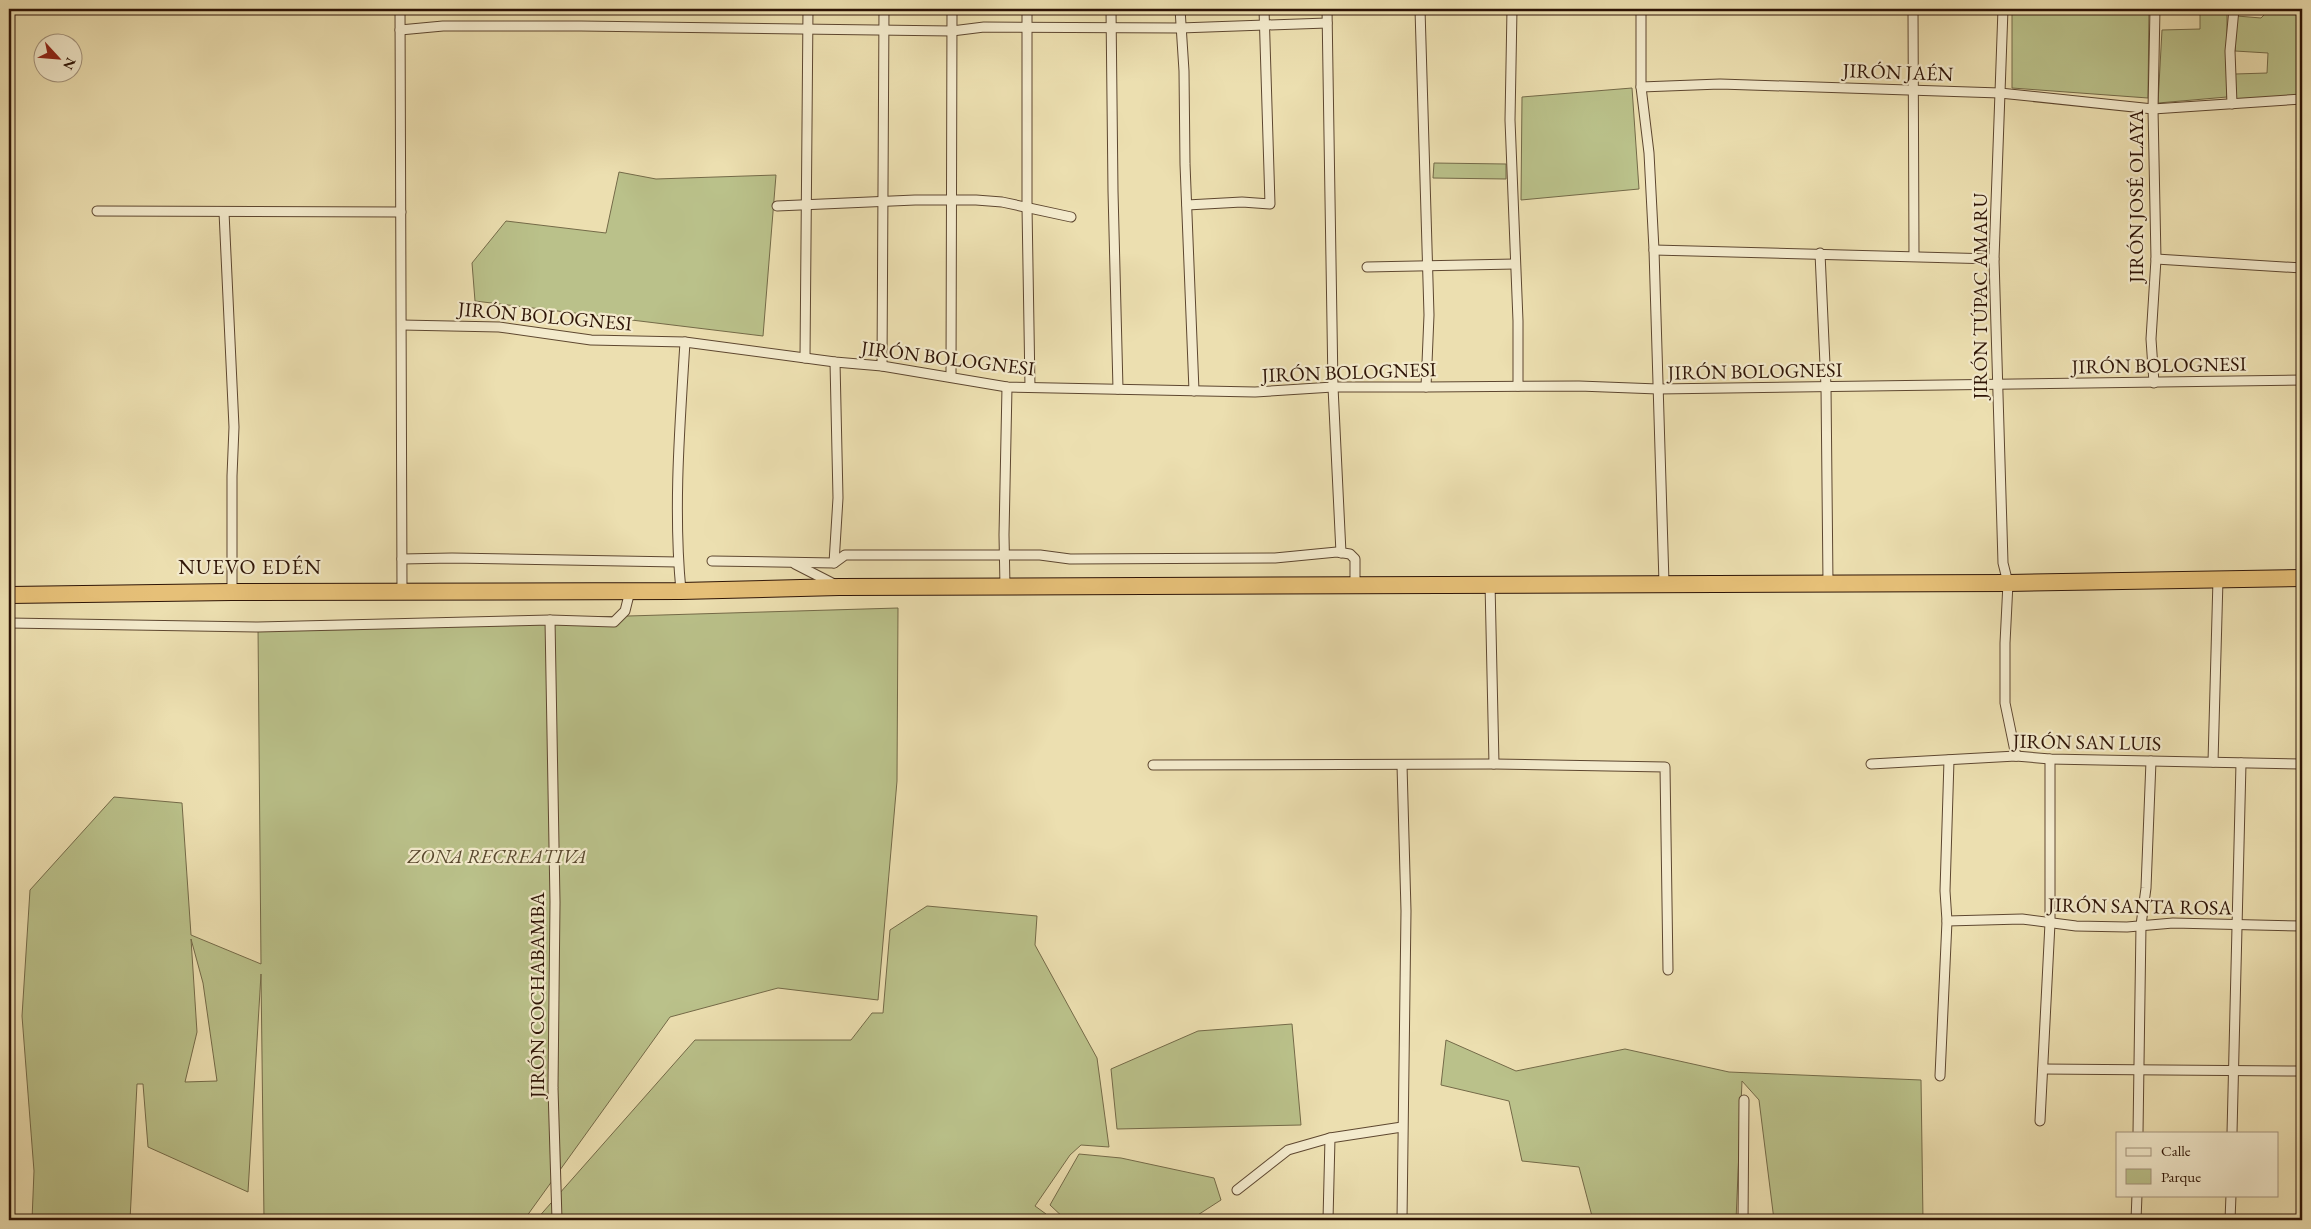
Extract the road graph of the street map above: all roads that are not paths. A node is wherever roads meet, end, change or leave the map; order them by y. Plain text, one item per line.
1 (400, 9) edge
2 (808, 9) edge
3 (884, 9) edge
4 (952, 9) edge
5 (1028, 9) edge
6 (1111, 9) edge
7 (1180, 9) edge
8 (1264, 9) edge
9 (1327, 9) edge
10 (1420, 9) edge
11 (1512, 9) edge
12 (1641, 9) edge
13 (1913, 9) edge
14 (2003, 9) edge
15 (2155, 9) edge
16 (2234, 9) edge
17 (1327, 23) junction
18 (1265, 24) junction
19 (1027, 27) junction
20 (1111, 27) junction
21 (809, 28) junction
22 (1180, 28) junction
23 (884, 29) junction
24 (400, 30) junction
25 (952, 31) junction
26 (1641, 87) junction
27 (1913, 89) junction
28 (2000, 93) junction
29 (2302, 99) edge
30 (2232, 104) junction
31 (2153, 109) junction
32 (951, 201) junction
33 (882, 203) junction
34 (1187, 205) junction
35 (777, 206) dead end
36 (808, 206) junction
37 (1027, 207) junction
38 (97, 211) dead end
39 (224, 212) junction
40 (401, 212) junction
41 (1070, 217) dead end
42 (1654, 250) junction
43 (1820, 253) junction
44 (1914, 256) junction
45 (1994, 259) junction
46 (2156, 260) junction
47 (1514, 264) junction
48 (1428, 265) junction
49 (1368, 267) dead end
50 (2302, 268) edge
51 (402, 325) junction
52 (685, 342) junction
53 (805, 358) junction
54 (835, 362) junction
55 (882, 366) junction
56 (951, 376) junction
57 (2302, 380) edge
58 (2154, 383) junction
59 (1518, 386) junction
60 (1997, 386) junction
61 (1007, 387) junction
62 (1030, 387) junction
63 (1332, 387) junction
64 (1426, 387) junction
65 (1826, 387) junction
66 (1118, 389) junction
67 (1658, 389) junction
68 (1194, 391) junction
69 (1341, 553) junction
70 (1004, 557) junction
71 (402, 559) junction
72 (712, 561) dead end
73 (678, 562) junction
74 (794, 563) junction
75 (834, 563) junction
76 (2302, 578) edge
77 (2218, 579) junction
78 (1664, 582) junction
79 (1490, 583) junction
80 (1828, 583) junction
81 (2008, 583) junction
82 (1355, 586) junction
83 (839, 587) junction
84 (1005, 587) junction
85 (402, 591) junction
86 (630, 591) junction
87 (681, 591) junction
88 (232, 592) junction
89 (9, 595) edge
90 (550, 620) junction
91 (9, 624) edge
92 (2016, 756) junction
93 (2050, 759) junction
94 (1949, 760) junction
95 (2150, 761) junction
96 (2213, 762) junction
97 (2241, 763) junction
98 (1494, 764) junction
99 (1871, 764) dead end
100 (2302, 764) edge
101 (1152, 765) dead end
102 (1402, 765) junction
103 (1947, 921) junction
104 (2050, 922) junction
105 (2142, 925) junction
106 (2236, 925) junction
107 (2302, 926) edge
108 (1668, 970) dead end
109 (2043, 1069) junction
110 (2138, 1070) junction
111 (2233, 1070) junction
112 (2302, 1072) edge
113 (1940, 1076) dead end
114 (1744, 1100) dead end
115 (2040, 1121) dead end
116 (1402, 1127) junction
117 (2138, 1132) edge
118 (2232, 1132) edge
119 (1330, 1138) junction
120 (1237, 1190) dead end
121 (2137, 1196) edge
122 (2231, 1196) edge
123 (557, 1220) edge
124 (1328, 1220) edge
125 (1402, 1220) edge
126 (1743, 1220) edge
127 (2136, 1220) edge
128 (2230, 1220) edge

1 - 24 street
2 - 21 street
3 - 23 street
4 - 25 street
5 - 19 street
6 - 20 street
7 - 22 street
8 - 18 street
9 - 17 street
10 - 48 street
11 - 47 street
12 - 26 street
13 - 27 street
14 - 28 street, JIRÓN TÚPAC AMARU
15 - 31 street, JIRÓN JOSÉ OLAYA
16 - 30 street
17 - 18 street
17 - 63 street
18 - 22 street
18 - 34 street
19 - 20 street
19 - 25 street
19 - 37 street
20 - 22 street
20 - 66 street
21 - 23 street
21 - 24 street
21 - 36 street
22 - 34 street
23 - 25 street
23 - 33 street
24 - 40 street
25 - 32 street
26 - 27 street, JIRÓN JAÉN
26 - 42 street
27 - 28 street, JIRÓN JAÉN
27 - 44 street
28 - 31 street, JIRÓN JAÉN
28 - 45 street, JIRÓN TÚPAC AMARU
29 - 30 street, JIRÓN JAÉN
30 - 31 street, JIRÓN JAÉN
31 - 46 street, JIRÓN JOSÉ OLAYA
32 - 33 street
32 - 37 street
32 - 56 street
33 - 36 street
33 - 55 street
34 - 68 street
35 - 36 street
36 - 53 street
37 - 41 street
37 - 62 street
38 - 39 street
39 - 40 street
39 - 88 street
40 - 51 street
42 - 43 street
42 - 67 street
43 - 44 street
43 - 65 street
44 - 45 street
45 - 60 street, JIRÓN TÚPAC AMARU
46 - 50 street
46 - 58 street, JIRÓN JOSÉ OLAYA
47 - 48 street
47 - 59 street
48 - 49 street
48 - 64 street
51 - 52 street, JIRÓN BOLOGNESI
51 - 71 street
52 - 53 street, JIRÓN BOLOGNESI
52 - 73 street
53 - 54 street, JIRÓN BOLOGNESI
54 - 55 street, JIRÓN BOLOGNESI
54 - 75 street
55 - 56 street, JIRÓN BOLOGNESI
56 - 61 street, JIRÓN BOLOGNESI
57 - 58 street, JIRÓN BOLOGNESI
58 - 60 street, JIRÓN BOLOGNESI
59 - 64 street, JIRÓN BOLOGNESI
59 - 67 street, JIRÓN BOLOGNESI
60 - 65 street, JIRÓN BOLOGNESI
60 - 81 street, JIRÓN TÚPAC AMARU
61 - 62 street, JIRÓN BOLOGNESI
61 - 70 street
62 - 66 street, JIRÓN BOLOGNESI
63 - 64 street, JIRÓN BOLOGNESI
63 - 68 street, JIRÓN BOLOGNESI
63 - 69 street
65 - 67 street, JIRÓN BOLOGNESI
65 - 80 street
66 - 68 street, JIRÓN BOLOGNESI
67 - 78 street
69 - 70 street
69 - 82 street
70 - 75 street
70 - 84 street
71 - 73 street
71 - 85 street
72 - 74 street
73 - 87 street
74 - 75 street
74 - 83 street
76 - 77 highway
77 - 81 highway
77 - 96 street
78 - 79 highway
78 - 80 highway
79 - 82 highway
79 - 98 street
80 - 81 highway
81 - 92 street, JIRÓN TÚPAC AMARU
82 - 84 highway
83 - 84 highway
83 - 87 highway
85 - 86 highway
85 - 88 highway
86 - 87 highway
86 - 90 street
88 - 89 highway
90 - 91 street
90 - 123 street, JIRÓN COCHABAMBA
92 - 93 street, JIRÓN SAN LUIS
92 - 94 street, JIRÓN SAN LUIS
93 - 95 street, JIRÓN SAN LUIS
93 - 104 street
94 - 99 street, JIRÓN SAN LUIS
94 - 103 street
95 - 96 street, JIRÓN SAN LUIS
95 - 105 street
96 - 97 street, JIRÓN SAN LUIS
97 - 100 street, JIRÓN SAN LUIS
97 - 106 street
98 - 102 street
98 - 108 street
101 - 102 street
102 - 116 street
103 - 104 street, JIRÓN SANTA ROSA
103 - 113 street
104 - 105 street, JIRÓN SANTA ROSA
104 - 109 street
105 - 106 street, JIRÓN SANTA ROSA
105 - 110 street
106 - 107 street, JIRÓN SANTA ROSA
106 - 111 street
109 - 110 street
109 - 115 street
110 - 111 street
110 - 117 street
111 - 112 street
111 - 118 street
114 - 126 street
116 - 119 street
116 - 125 street
119 - 120 street
119 - 124 street
121 - 127 street
122 - 128 street

